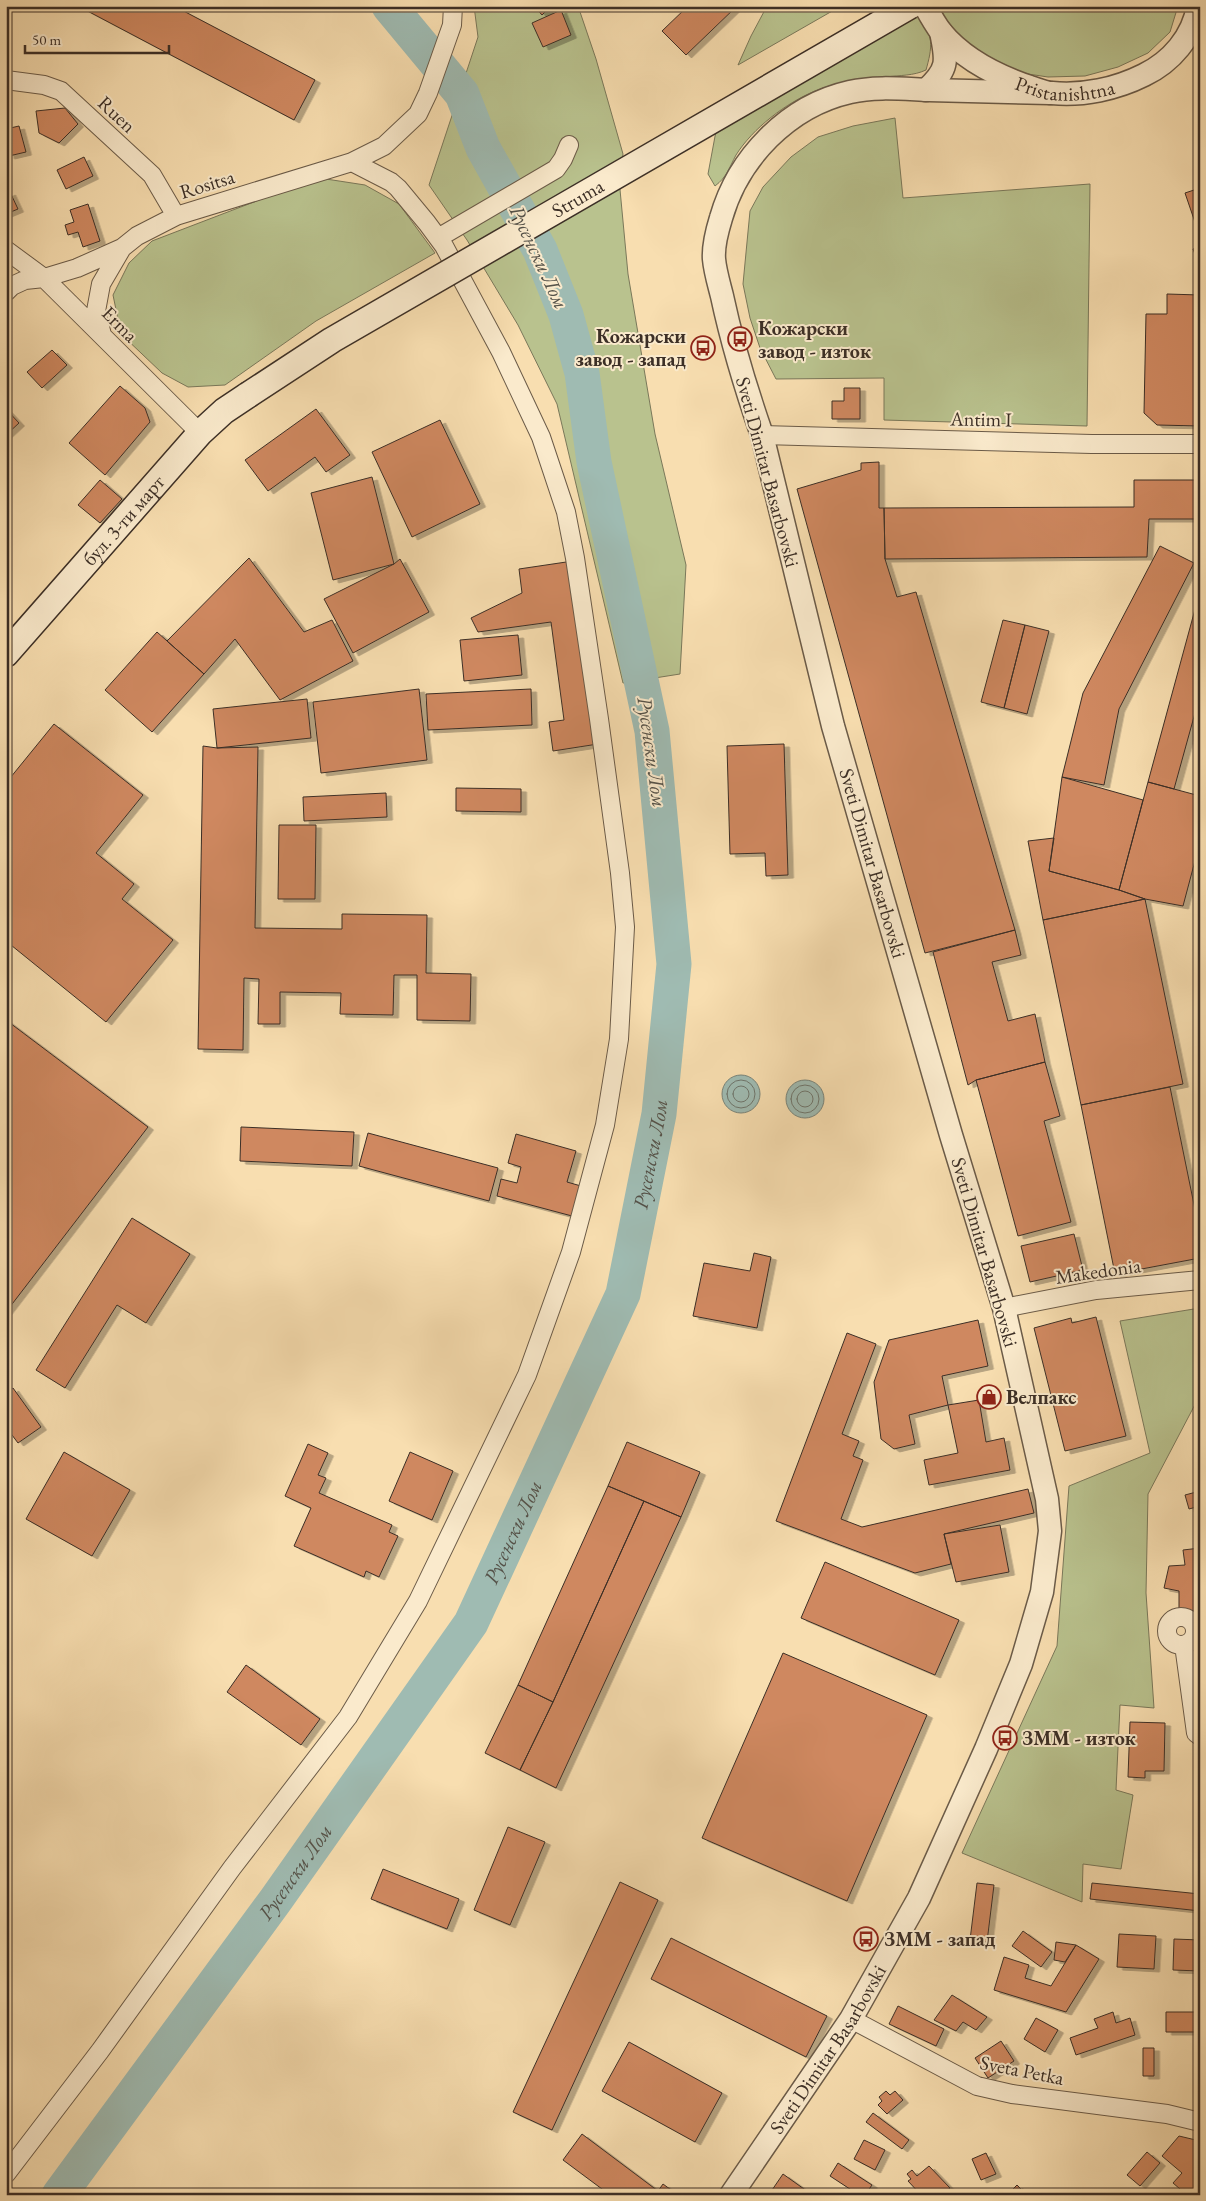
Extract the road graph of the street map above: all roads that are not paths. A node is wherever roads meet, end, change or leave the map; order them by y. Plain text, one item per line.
1 (452, 6) edge
2 (910, 6) edge
3 (925, 6) edge
4 (1198, 6) edge
5 (941, 32) junction
6 (6, 80) edge
7 (926, 90) junction
8 (1050, 93) junction
9 (569, 145) dead end
10 (352, 162) junction
11 (176, 216) junction
12 (438, 238) junction
13 (122, 248) junction
14 (6, 250) edge
15 (44, 278) junction
16 (6, 292) edge
17 (102, 335) junction
18 (248, 395) joint
19 (200, 433) junction
20 (762, 434) junction
21 (1200, 444) edge
22 (6, 654) edge
23 (1200, 1280) edge
24 (1004, 1308) junction
25 (1196, 1622) edge
26 (1184, 1645) junction
27 (1200, 1736) edge
28 (850, 2018) junction
29 (1200, 2122) edge
30 (6, 2174) edge
31 (731, 2195) edge

1 - 10 street, Rositsa
2 - 18 main road, Struma, bridge
3 - 5 street, Pristanishtna
4 - 8 street, Pristanishtna
5 - 7 street
5 - 8 street, Pristanishtna
6 - 11 street, Ruen
7 - 8 street, Sveti Dimitar Basarbovski
7 - 20 street, Sveti Dimitar Basarbovski
9 - 12 street
10 - 11 street, Rositsa
10 - 12 street
11 - 13 street, Rositsa
12 - 30 street
13 - 15 street, Rositsa
13 - 17 street
14 - 15 street, Erma
15 - 16 street, Rositsa
15 - 17 street, Erma
17 - 19 street, Erma
18 - 19 main road, бул. 3-ти март
19 - 22 main road, бул. 3-ти март
20 - 21 street, Antim I
20 - 24 street, Sveti Dimitar Basarbovski
23 - 24 street, Makedonia
24 - 28 street, Sveti Dimitar Basarbovski
25 - 26 street
25 - 26 street
26 - 27 street
28 - 29 street, Sveta Petka
28 - 31 street, Sveti Dimitar Basarbovski

